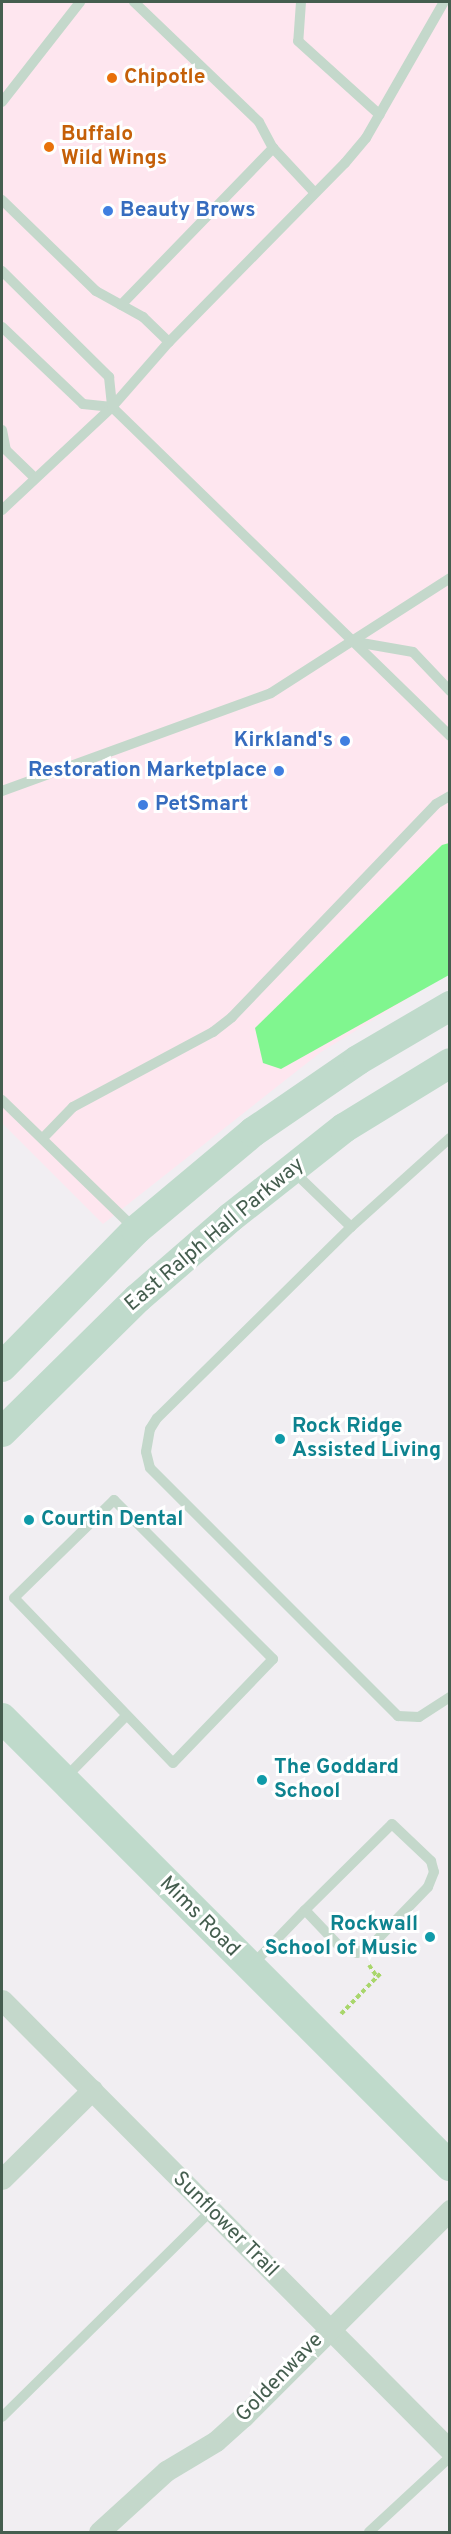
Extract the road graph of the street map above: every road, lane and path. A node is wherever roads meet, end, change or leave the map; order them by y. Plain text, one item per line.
1 (80, 2) edge
2 (134, 2) edge
3 (301, 2) edge
4 (444, 2) edge
5 (2, 102) edge
6 (380, 115) junction
7 (273, 148) junction
8 (314, 192) junction
9 (2, 200) edge
10 (2, 271) edge
11 (121, 306) junction
12 (2, 327) edge
13 (169, 342) junction
14 (112, 407) junction
15 (2, 430) edge
16 (35, 478) junction
17 (2, 510) edge
18 (450, 578) edge
19 (350, 640) junction
20 (450, 691) edge
21 (450, 736) edge
22 (2, 791) edge
23 (450, 796) edge
24 (450, 1006) edge
25 (450, 1063) edge
26 (2, 1100) edge
27 (44, 1137) junction
28 (450, 1138) edge
29 (292, 1169) junction
30 (351, 1227) junction
31 (136, 1230) junction
32 (2, 1366) edge
33 (2, 1432) edge
34 (450, 1697) edge
35 (126, 1716) junction
36 (2, 1718) edge
37 (63, 1780) junction
38 (305, 1910) junction
39 (249, 1968) junction
40 (377, 1977) dead end
41 (2, 2000) edge
42 (341, 2014) dead end
43 (92, 2091) junction
44 (450, 2166) edge
45 (2, 2179) edge
46 (450, 2210) edge
47 (211, 2211) junction
48 (329, 2328) junction
49 (2, 2417) edge
50 (450, 2450) edge
51 (450, 2457) edge
52 (99, 2532) edge
53 (369, 2532) edge

1 - 5 lane
2 - 7 lane
3 - 6 lane
4 - 6 lane
6 - 8 lane
7 - 8 lane
7 - 11 lane
8 - 13 lane
9 - 11 lane
10 - 14 lane
11 - 13 lane
12 - 14 lane
13 - 14 lane
14 - 16 lane
14 - 19 lane
15 - 16 lane
16 - 17 lane
18 - 19 lane
19 - 20 lane
19 - 21 lane
19 - 22 lane
23 - 27 lane
24 - 31 main road
25 - 29 main road, East Ralph Hall Parkway
26 - 27 lane
27 - 31 lane
28 - 30 lane
29 - 30 lane
29 - 33 main road, East Ralph Hall Parkway
30 - 34 lane
31 - 32 main road
35 - 35 lane
35 - 37 lane
36 - 37 main road, Mims Road
37 - 39 main road, Mims Road
38 - 38 lane
38 - 39 lane
39 - 44 main road, Mims Road
40 - 42 path
41 - 43 street, Sunflower Trail
43 - 45 street
43 - 47 street, Sunflower Trail
46 - 48 street, Goldenwave
47 - 48 street, Sunflower Trail
47 - 49 lane
48 - 50 street, Sunflower Trail
48 - 52 street, Goldenwave
51 - 53 lane

